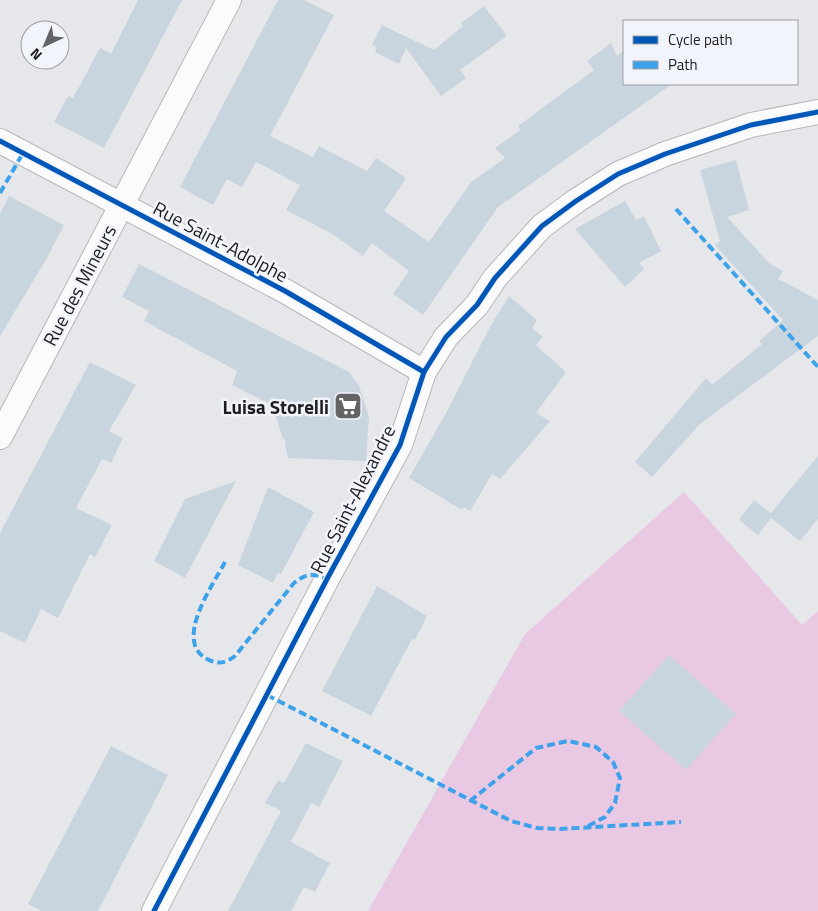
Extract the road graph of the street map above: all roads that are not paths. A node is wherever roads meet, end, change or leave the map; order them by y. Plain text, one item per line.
1 (229, 0) edge
2 (818, 112) edge
3 (0, 141) edge
4 (121, 205) junction
5 (424, 372) junction
6 (0, 437) edge
7 (154, 911) edge

1 - 4 street, Rue des Mineurs
2 - 5 street, Rue Saint-Alexandre
3 - 4 street, Rue Saint-Adolphe
4 - 5 street, Rue Saint-Adolphe
4 - 6 street, Rue des Mineurs
5 - 7 street, Rue Saint-Alexandre

